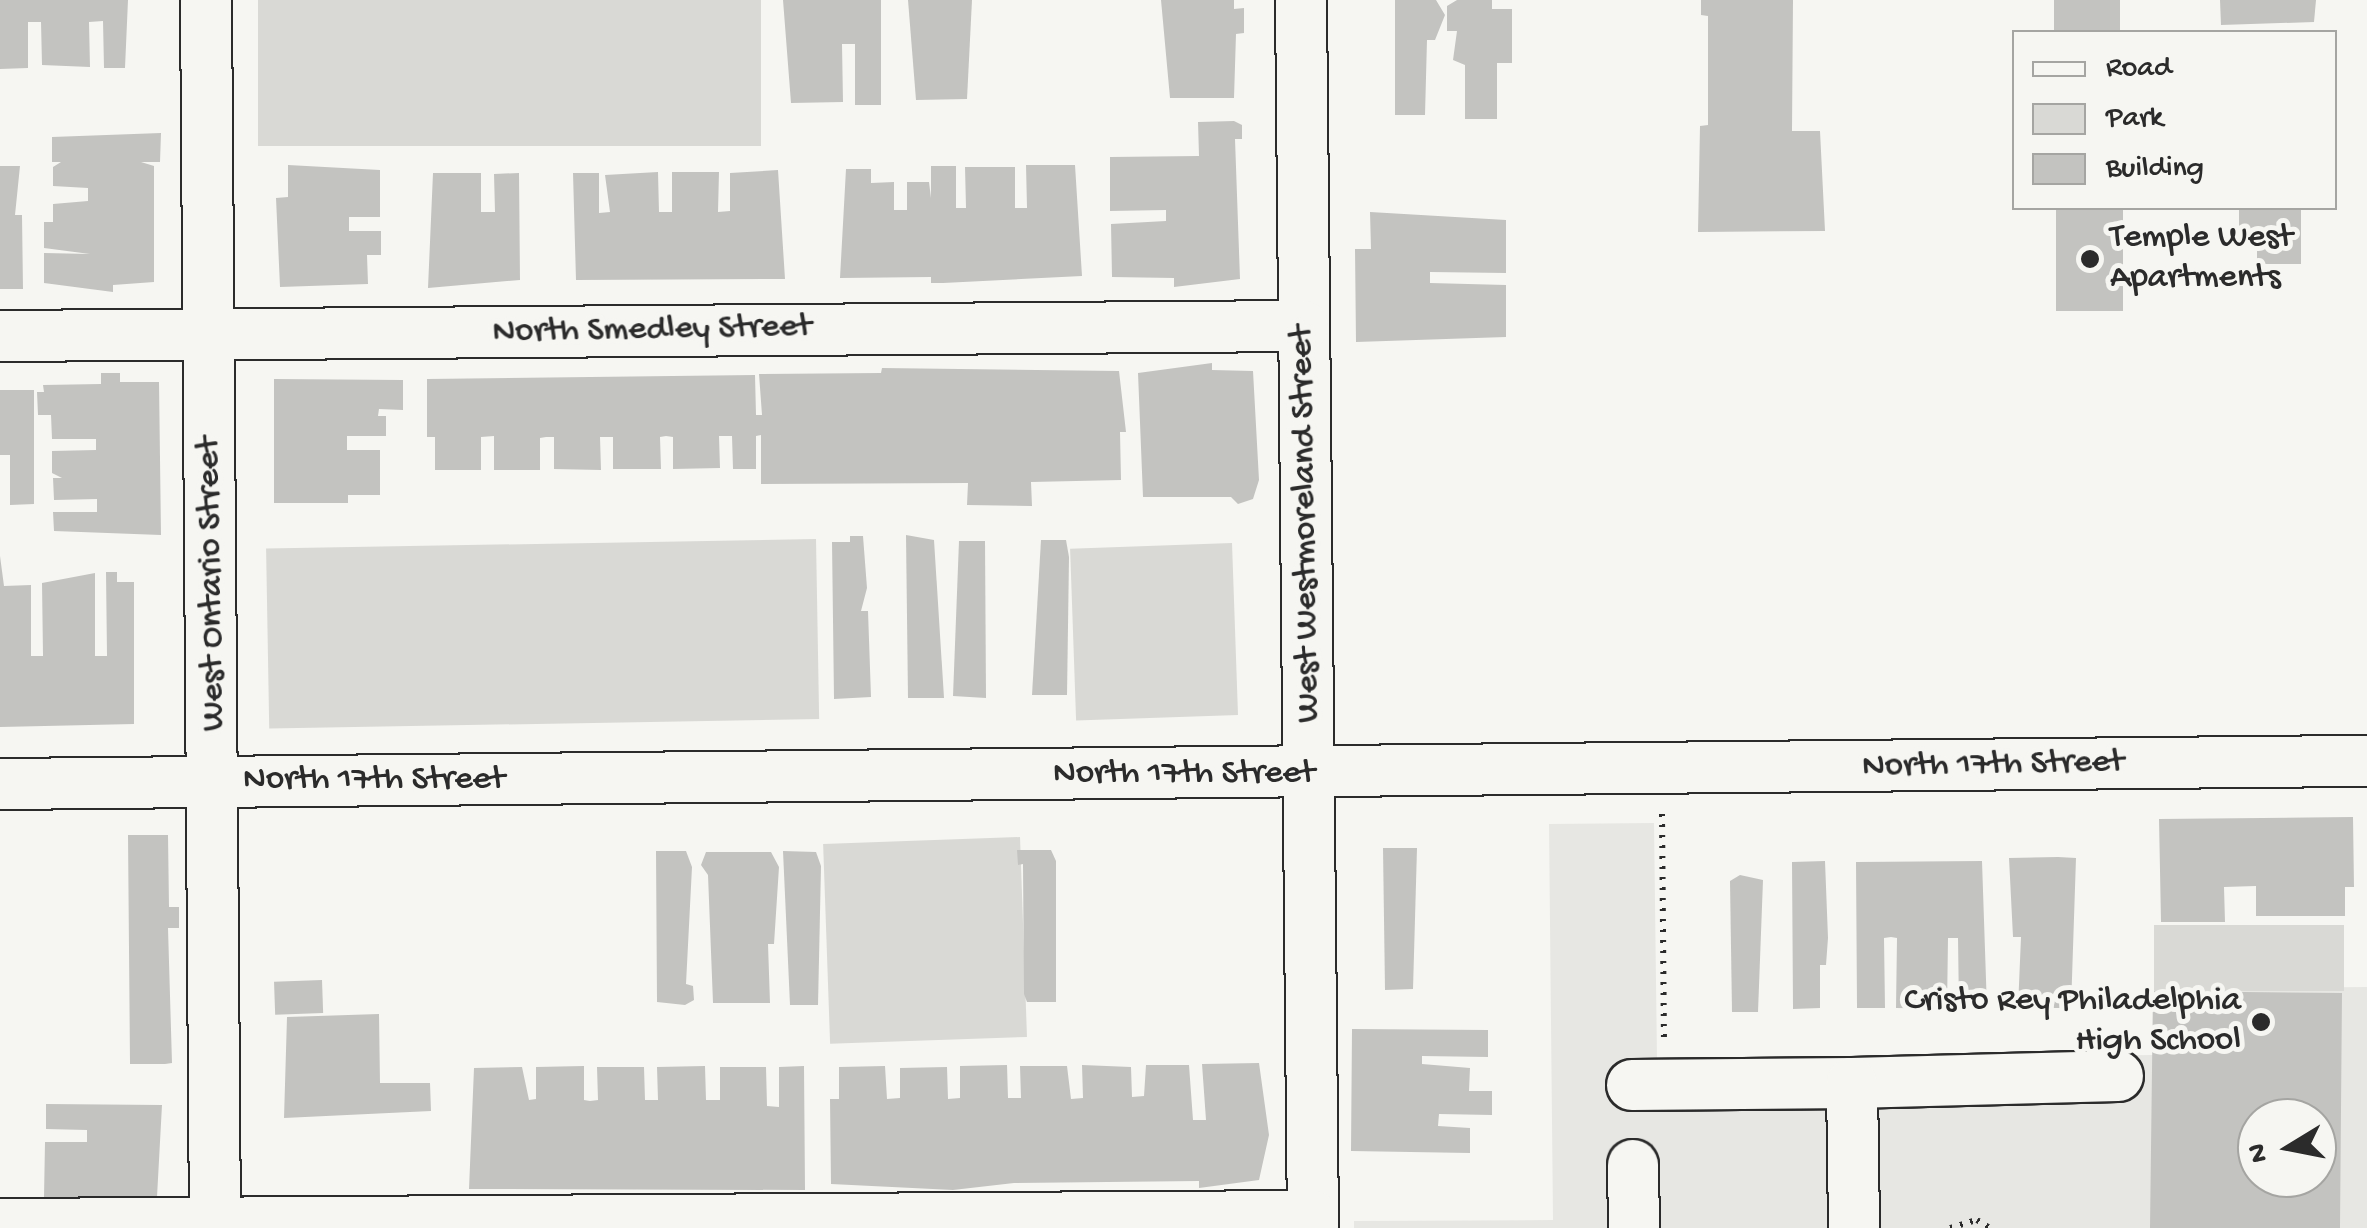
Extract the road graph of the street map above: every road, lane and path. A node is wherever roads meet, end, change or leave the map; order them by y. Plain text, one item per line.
1 (206, 0) edge
2 (1301, 0) edge
3 (1303, 326) junction
4 (210, 335) junction
5 (0, 336) edge
6 (2367, 762) edge
7 (1312, 774) junction
8 (216, 782) junction
9 (0, 784) edge
10 (1662, 814) dead end
11 (1648, 1070) joint
12 (2118, 1076) dead end
13 (1852, 1083) junction
14 (1633, 1166) dead end
15 (1313, 1222) edge
16 (0, 1224) edge
17 (215, 1226) edge
18 (1634, 1228) edge
19 (1854, 1228) edge
20 (1950, 1228) edge
21 (1990, 1228) edge

1 - 4 street, West Ontario Street
2 - 3 street, West Westmoreland Street
3 - 4 street, North Smedley Street
3 - 7 street, West Westmoreland Street
4 - 5 street, North Smedley Street
4 - 8 street, West Ontario Street
6 - 7 street, North 17th Street
7 - 8 street, North 17th Street
7 - 15 street, West Westmoreland Street
8 - 9 street, North 17th Street
8 - 17 street, West Ontario Street
10 - 11 path
11 - 13 street
12 - 13 street
13 - 19 street
14 - 18 street
15 - 17 street
16 - 17 street
20 - 21 path

